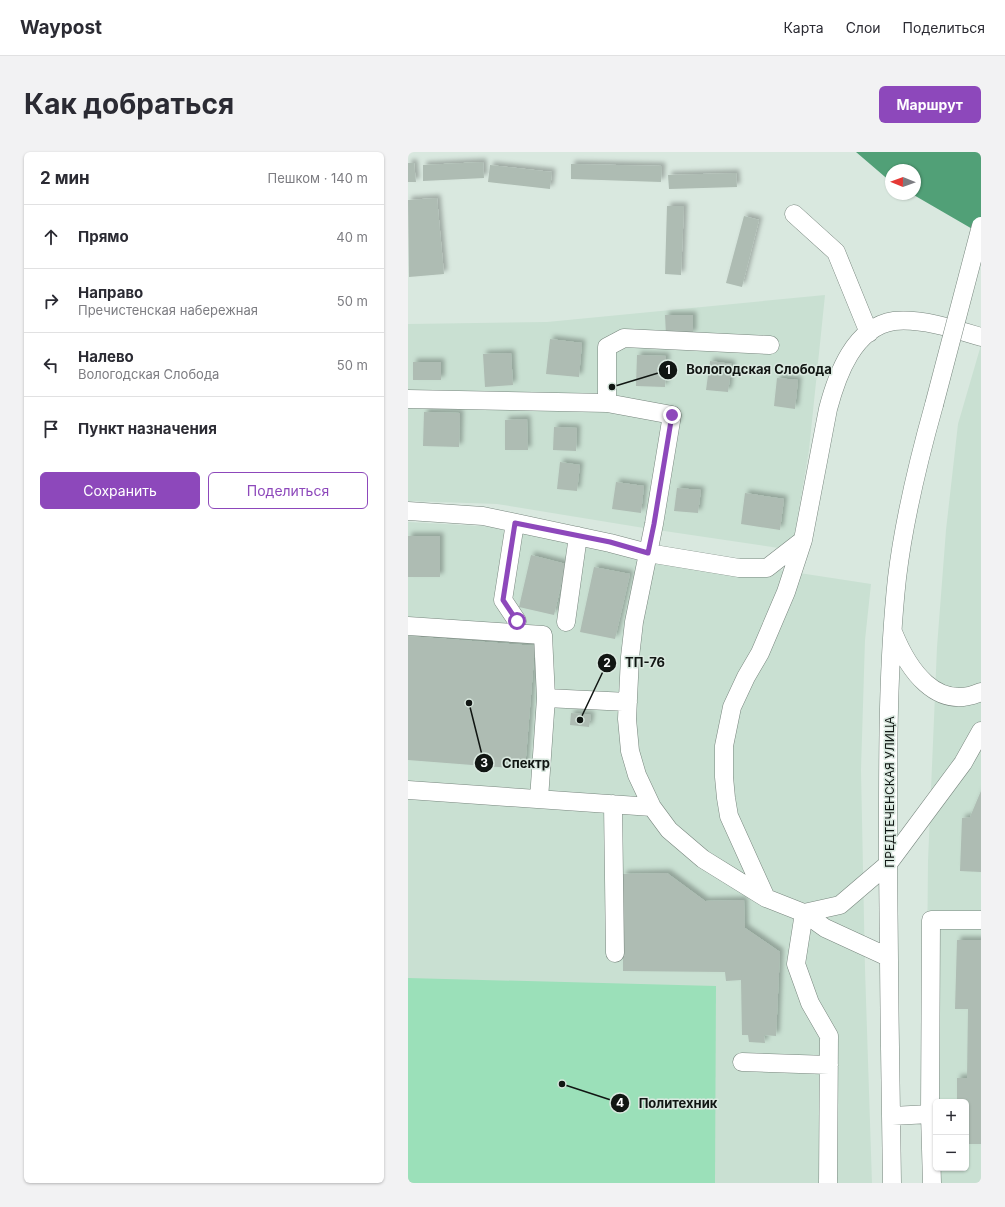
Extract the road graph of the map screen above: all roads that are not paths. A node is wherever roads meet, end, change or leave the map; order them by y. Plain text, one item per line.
1 (794, 214) dead end
2 (981, 226) edge
3 (869, 333) junction
4 (981, 337) edge
5 (770, 346) dead end
6 (408, 398) edge
7 (607, 403) junction
8 (408, 511) edge
9 (515, 523) junction
10 (578, 536) junction
11 (803, 540) junction
12 (648, 553) junction
13 (517, 621) dead end
14 (566, 622) dead end
15 (408, 626) edge
16 (893, 631) junction
17 (981, 692) edge
18 (546, 698) junction
19 (628, 702) junction
20 (981, 731) edge
21 (408, 790) edge
22 (539, 799) junction
23 (614, 804) junction
24 (652, 807) junction
25 (888, 864) junction
26 (766, 898) junction
27 (804, 913) junction
28 (981, 920) edge
29 (615, 953) dead end
30 (888, 957) junction
31 (742, 1062) dead end
32 (829, 1065) junction
33 (930, 1114) junction
34 (892, 1116) junction
35 (934, 1182) edge
36 (828, 1183) edge
37 (892, 1183) edge

1 - 3 street
2 - 16 street, ПРЕДТЕЧЕНСКАЯ УЛИЦА, bridge
3 - 4 street
3 - 11 street
5 - 7 street
6 - 7 street
7 - 12 street
8 - 9 street
9 - 10 street
9 - 13 street
10 - 12 street
10 - 14 street
11 - 12 street
11 - 26 street
12 - 19 street
15 - 18 street
16 - 17 street
16 - 25 street, ПРЕДТЕЧЕНСКАЯ УЛИЦА
18 - 19 street
18 - 22 street
19 - 24 street
20 - 25 street
21 - 22 street
22 - 23 street
23 - 24 street
23 - 29 street
24 - 26 street
25 - 27 street
25 - 30 street, ПРЕДТЕЧЕНСКАЯ УЛИЦА
26 - 27 street
27 - 30 street
27 - 32 street
28 - 33 street
30 - 34 street, ПРЕДТЕЧЕНСКАЯ УЛИЦА
31 - 32 street
32 - 36 street
33 - 34 street
33 - 35 street
34 - 37 street, ПРЕДТЕЧЕНСКАЯ УЛИЦА

